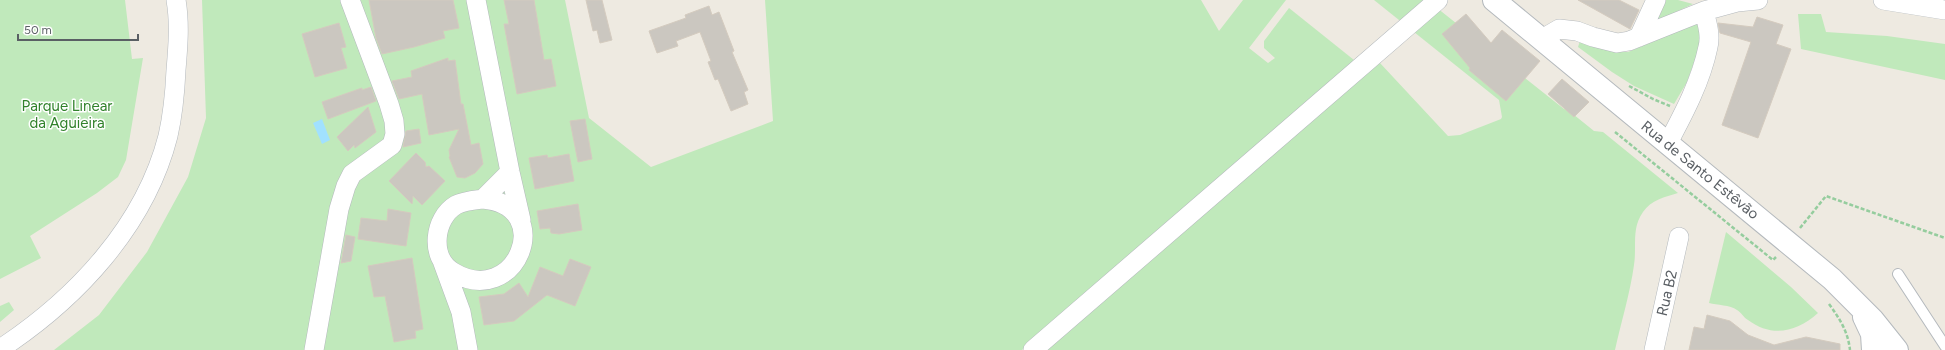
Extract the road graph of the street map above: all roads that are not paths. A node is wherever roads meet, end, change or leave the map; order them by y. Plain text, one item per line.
1 (176, 0) edge
2 (350, 0) edge
3 (476, 0) edge
4 (1438, 0) edge
5 (1494, 0) edge
6 (1656, 0) edge
7 (1758, 0) edge
8 (1883, 0) edge
9 (1708, 6) edge
10 (1945, 10) edge
11 (1640, 37) junction
12 (1542, 39) junction
13 (1668, 143) junction
14 (510, 172) junction
15 (483, 199) junction
16 (522, 226) junction
17 (1679, 237) dead end
18 (443, 263) junction
19 (1898, 274) dead end
20 (477, 280) junction
21 (1849, 296) junction
22 (461, 312) junction
23 (1945, 346) edge
24 (0, 349) edge
25 (314, 350) edge
26 (468, 350) edge
27 (1033, 350) edge
28 (1654, 350) edge
29 (1873, 350) edge
30 (1884, 350) edge
31 (1893, 350) edge
32 (1897, 350) edge

1 - 24 street
2 - 25 street
3 - 14 street
4 - 27 street
5 - 12 street, Rua de Santo Estêvão
6 - 11 street
7 - 9 street
8 - 10 street
9 - 11 street
9 - 13 street
11 - 12 street
12 - 13 street, Rua de Santo Estêvão
13 - 21 street, Rua de Santo Estêvão
14 - 15 street
14 - 16 street
15 - 16 street
15 - 18 street
16 - 20 street
17 - 28 street, Rua B2
18 - 20 street
18 - 22 street
19 - 23 lane
20 - 22 street
21 - 29 street
21 - 32 street, Rua de Santo Estêvão
22 - 26 street
30 - 31 street

